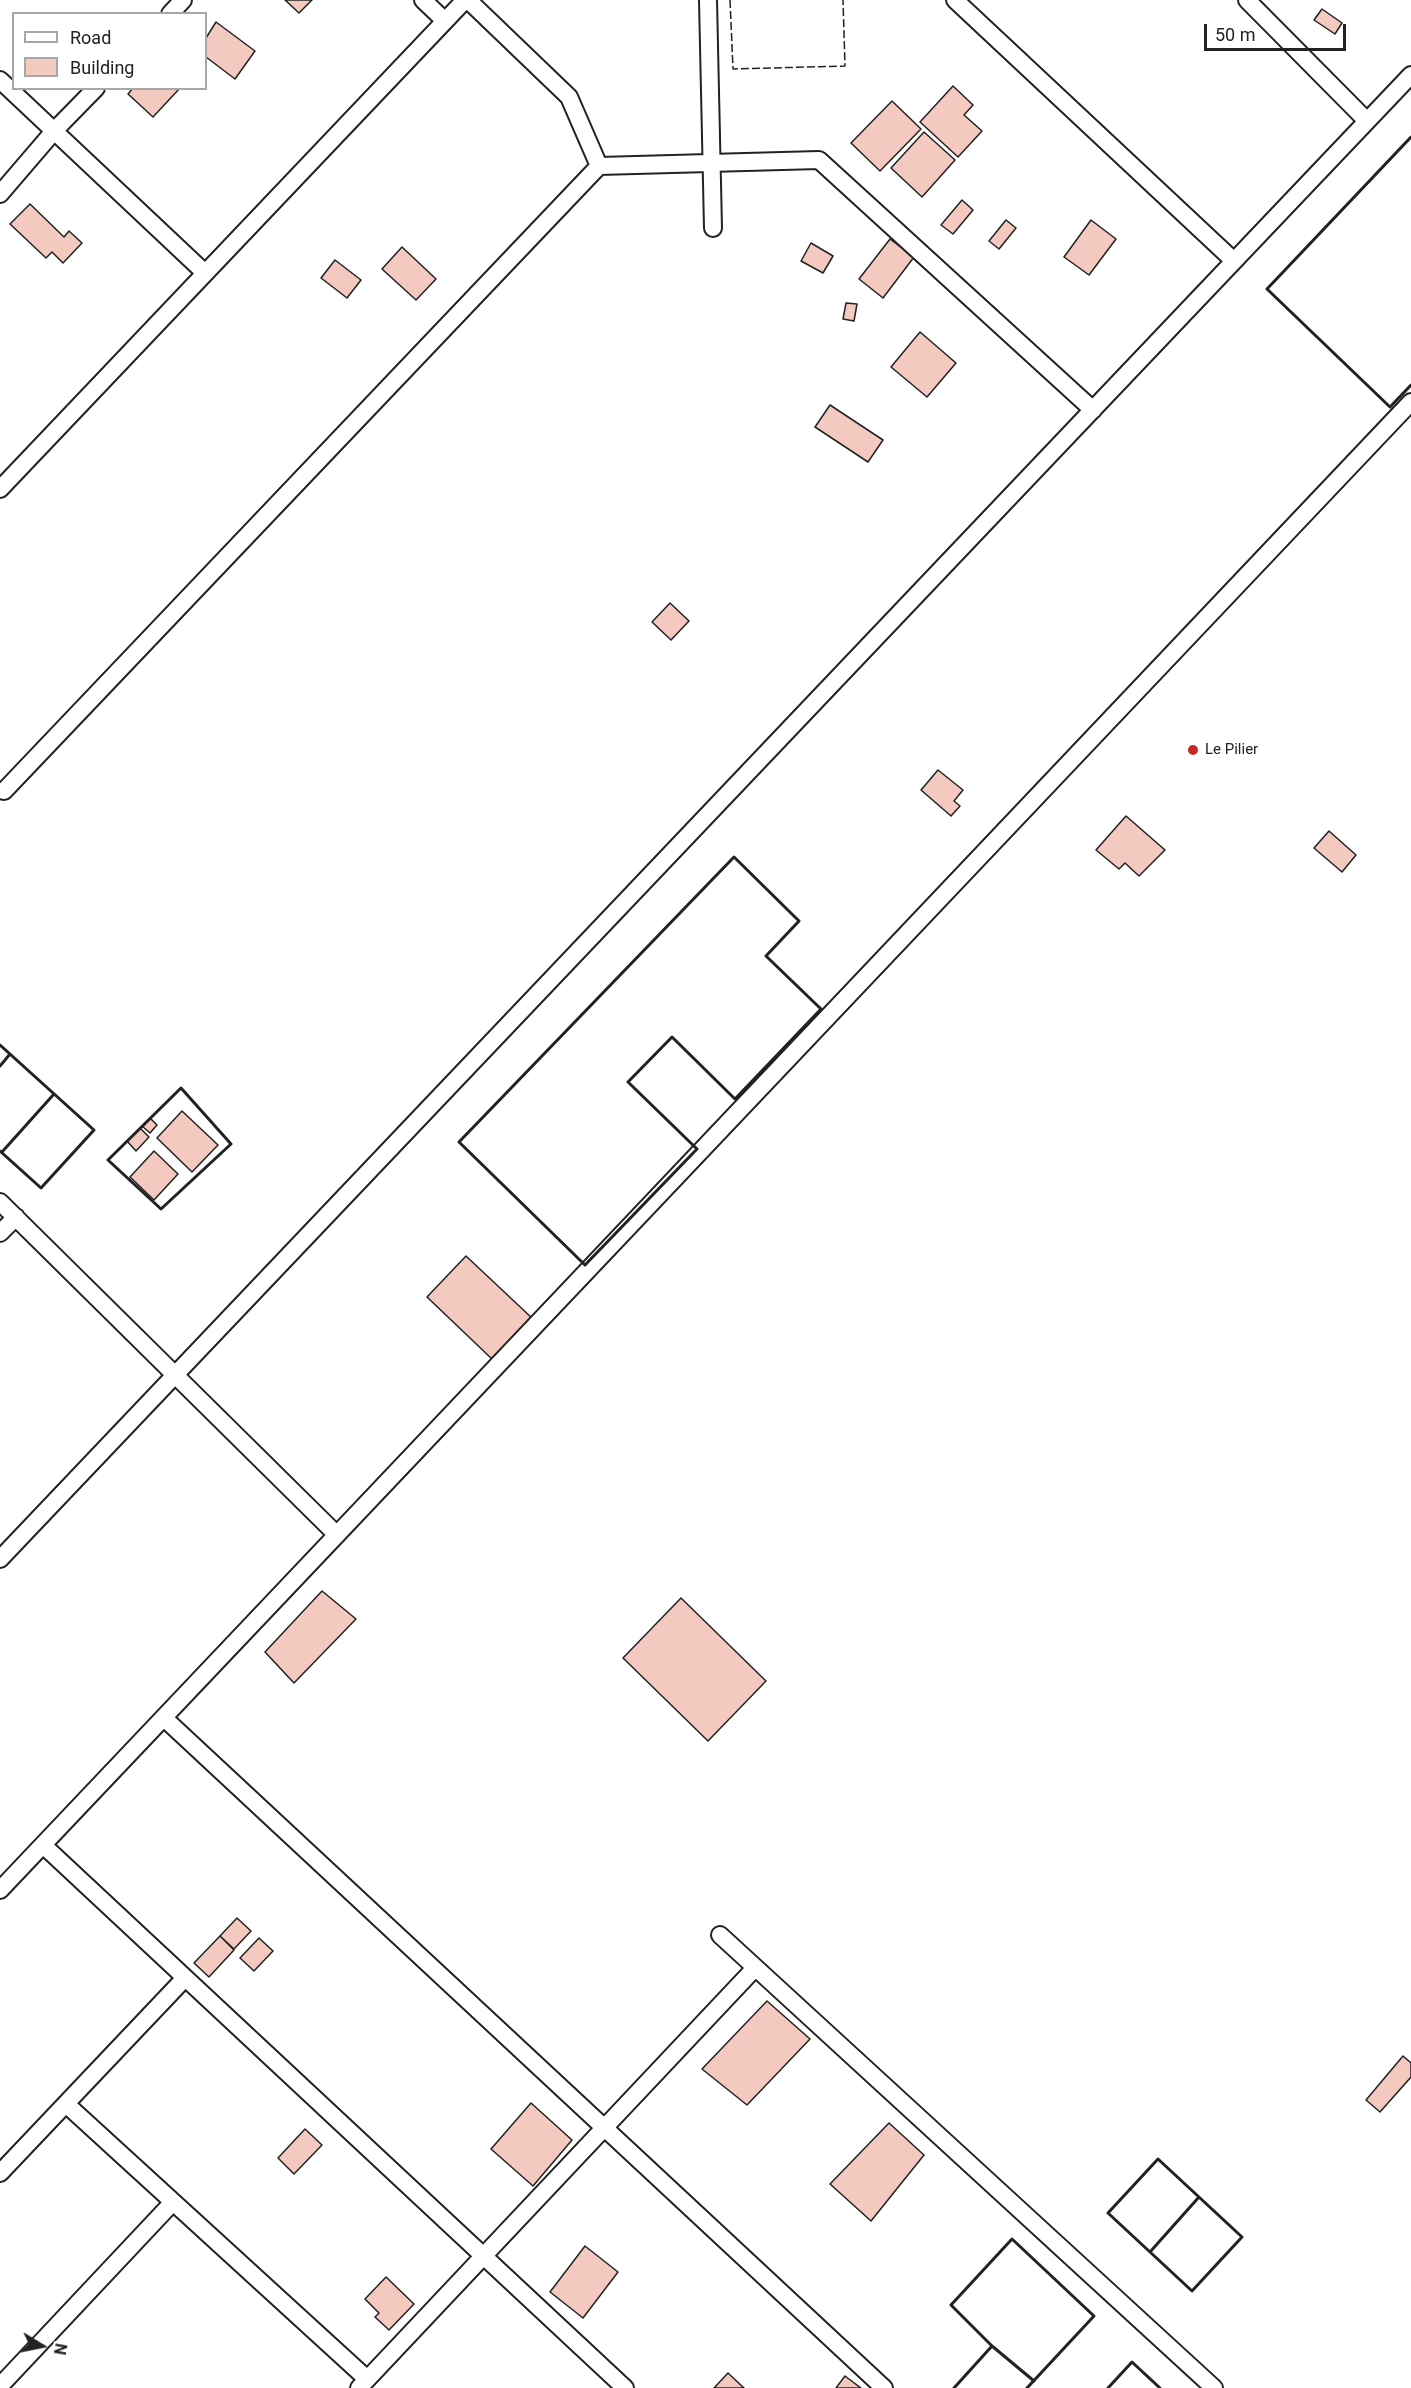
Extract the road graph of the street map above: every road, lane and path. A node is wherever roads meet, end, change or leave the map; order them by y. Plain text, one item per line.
1 (183, 0) edge
2 (423, 0) edge
3 (466, 0) edge
4 (708, 0) edge
5 (955, 0) edge
6 (1247, 0) edge
7 (172, 12) edge
8 (445, 21) junction
9 (1411, 75) edge
10 (0, 80) edge
11 (94, 90) edge
12 (1367, 122) junction
13 (54, 131) junction
14 (711, 163) junction
15 (599, 166) junction
16 (0, 194) edge
17 (713, 228) dead end
18 (1234, 261) junction
19 (205, 273) junction
20 (1411, 402) edge
21 (1093, 410) junction
22 (0, 489) edge
23 (4, 791) dead end
24 (0, 1202) edge
25 (16, 1217) junction
26 (0, 1233) edge
27 (175, 1375) junction
28 (337, 1535) junction
29 (0, 1559) edge
30 (164, 1718) junction
31 (43, 1845) junction
32 (0, 1890) edge
33 (720, 1935) dead end
34 (755, 1968) junction
35 (185, 1978) junction
36 (66, 2104) junction
37 (604, 2128) junction
38 (0, 2174) edge
39 (173, 2202) junction
40 (483, 2256) junction
41 (363, 2383) edge
42 (0, 2386) edge
43 (625, 2388) edge
44 (884, 2388) edge
45 (1214, 2388) edge

1 - 7 street
2 - 8 street
3 - 8 street
3 - 15 street
4 - 14 street
5 - 18 street
6 - 12 street
8 - 19 street
9 - 12 street
10 - 13 street
11 - 13 street
12 - 18 street
13 - 16 street
13 - 19 street
14 - 15 street
14 - 17 street
14 - 21 street
15 - 23 street
18 - 21 street
19 - 22 street
20 - 28 street
21 - 27 street
24 - 25 street
25 - 26 street
25 - 27 street
27 - 28 street
27 - 29 street
28 - 30 street
30 - 31 street
30 - 37 street
31 - 32 street
31 - 35 street
33 - 34 street
34 - 37 street
34 - 45 street
35 - 36 street
35 - 40 street
36 - 38 street
36 - 39 street
37 - 40 street
37 - 44 street
39 - 41 street
39 - 42 street
40 - 41 street
40 - 43 street

